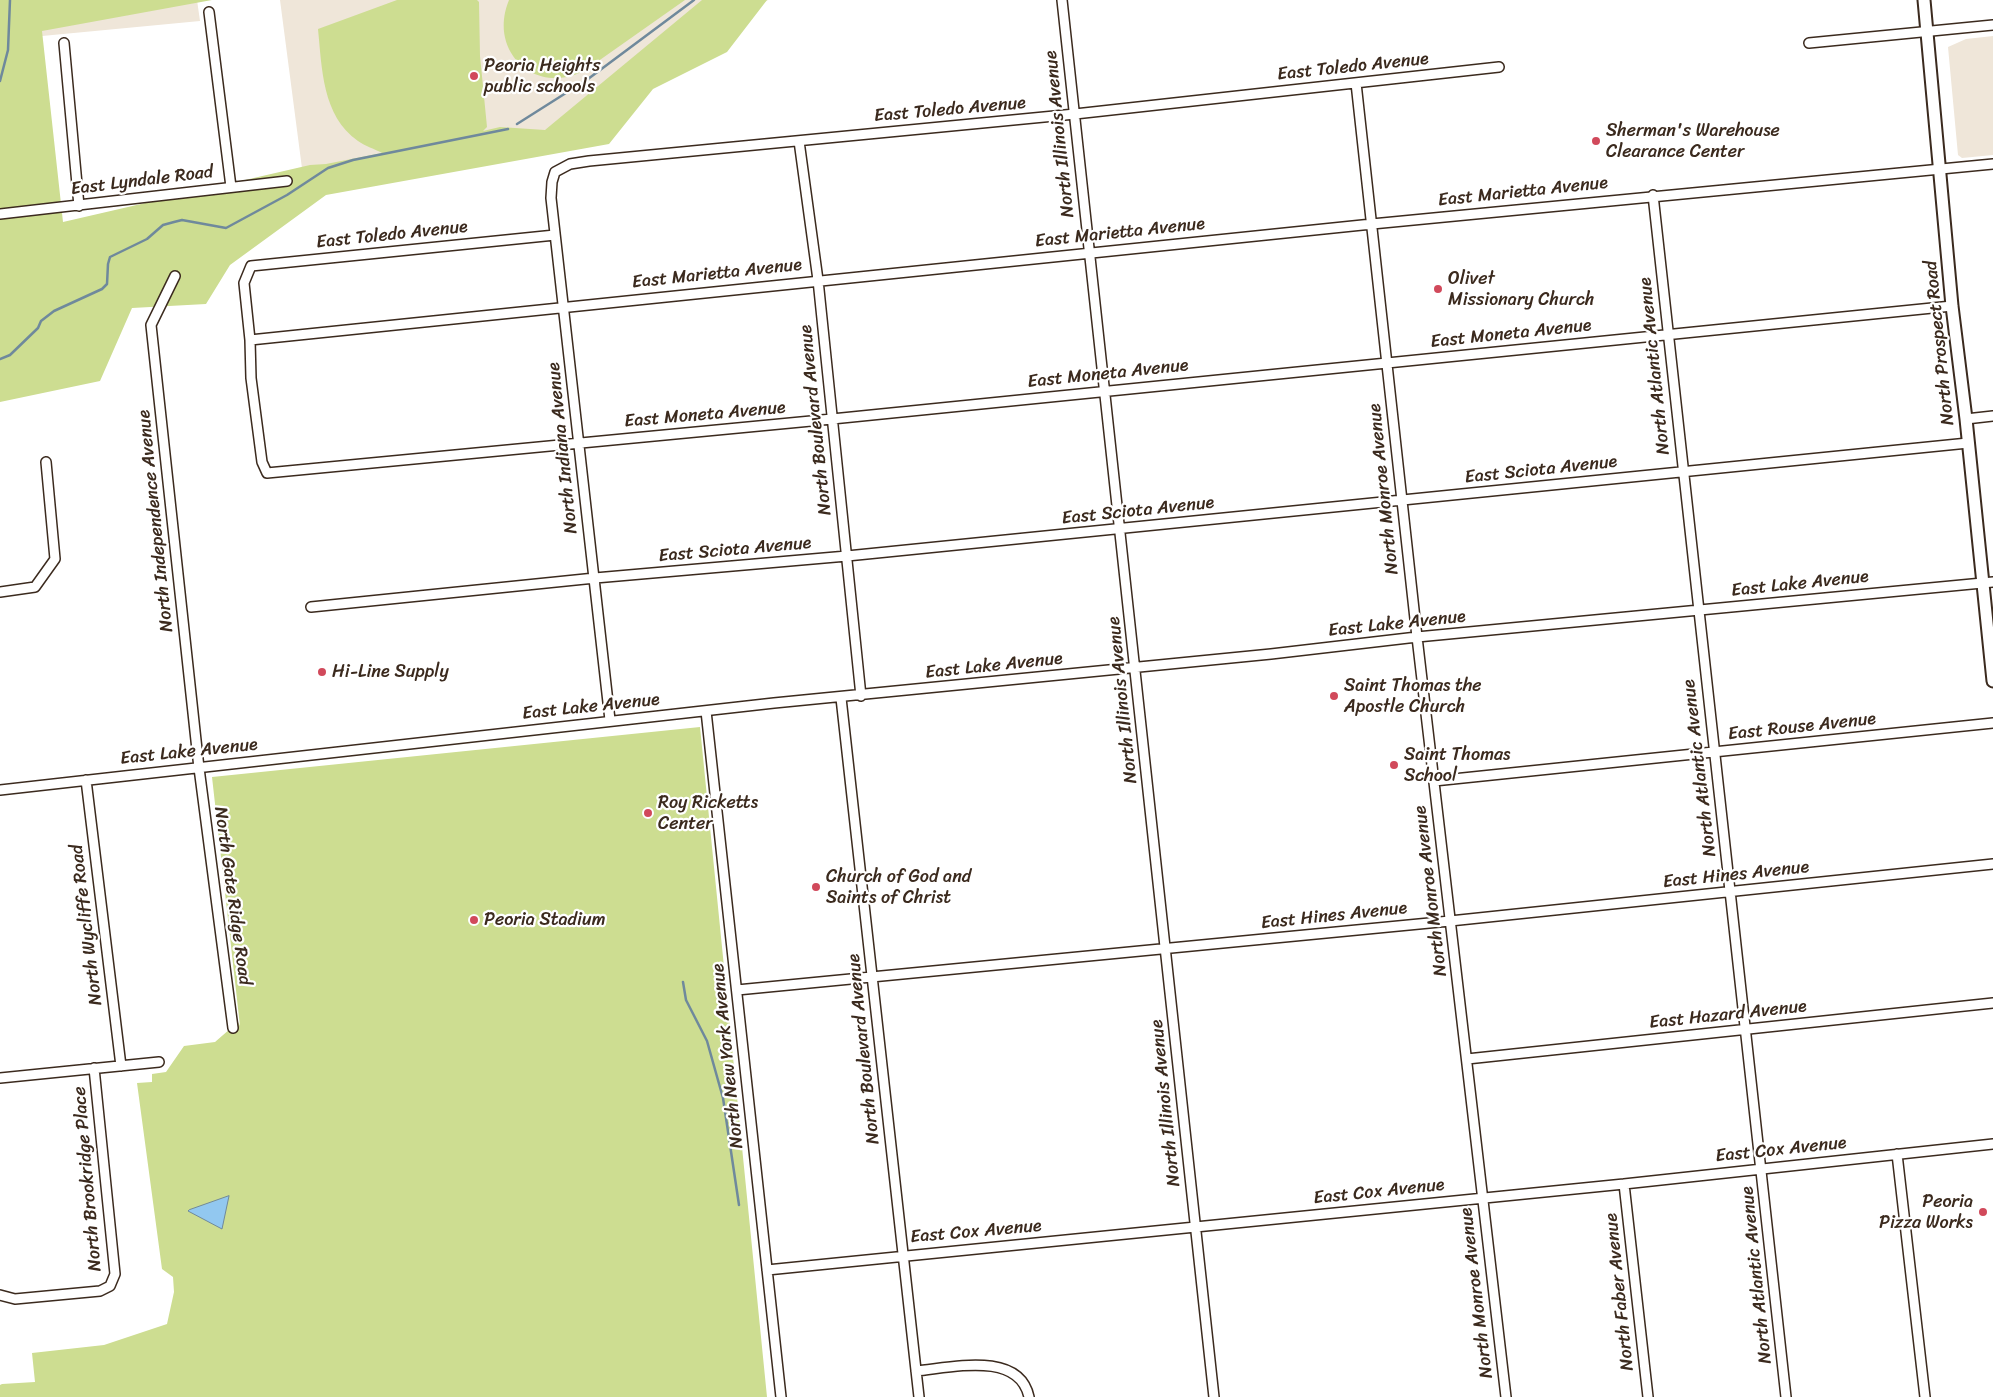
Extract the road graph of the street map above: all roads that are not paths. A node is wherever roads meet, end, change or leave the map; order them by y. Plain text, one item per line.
1 (1062, 0) edge
2 (1924, 0) edge
3 (209, 12) dead end
4 (1993, 26) edge
5 (1927, 31) junction
6 (64, 43) dead end
7 (1809, 43) dead end
8 (1499, 67) dead end
9 (1356, 83) junction
10 (1075, 114) junction
11 (799, 141) junction
12 (1993, 164) edge
13 (1940, 169) junction
14 (556, 172) joint
15 (287, 181) dead end
16 (231, 187) junction
17 (1653, 196) junction
18 (79, 206) junction
19 (0, 214) edge
20 (1372, 224) junction
21 (555, 235) junction
22 (1090, 253) junction
23 (176, 276) dead end
24 (818, 280) junction
25 (1952, 306) junction
26 (564, 307) junction
27 (1668, 335) junction
28 (250, 340) junction
29 (1387, 362) junction
30 (1104, 391) junction
31 (1993, 416) edge
32 (832, 419) junction
33 (1966, 419) junction
34 (1968, 443) junction
35 (578, 444) junction
36 (46, 462) dead end
37 (1683, 472) junction
38 (1402, 500) junction
39 (1120, 529) junction
40 (847, 556) junction
41 (595, 578) junction
42 (1988, 582) edge
43 (0, 592) edge
44 (311, 607) dead end
45 (1698, 611) junction
46 (1417, 638) junction
47 (1136, 667) junction
48 (1993, 682) edge
49 (861, 696) junction
50 (841, 698) junction
51 (706, 711) junction
52 (610, 720) junction
53 (1993, 723) edge
54 (1715, 752) junction
55 (199, 768) junction
56 (86, 780) junction
57 (1434, 781) junction
58 (0, 790) edge
59 (1993, 864) edge
60 (1731, 892) junction
61 (1450, 920) junction
62 (1166, 949) junction
63 (872, 978) junction
64 (737, 990) junction
65 (1993, 1003) edge
66 (233, 1028) dead end
67 (1746, 1030) junction
68 (1467, 1059) junction
69 (159, 1062) dead end
70 (121, 1066) junction
71 (94, 1068) junction
72 (0, 1078) edge
73 (1993, 1144) edge
74 (1897, 1154) junction
75 (1762, 1169) junction
76 (1624, 1184) junction
77 (1482, 1198) junction
78 (1196, 1228) junction
79 (904, 1255) junction
80 (767, 1270) junction
81 (0, 1295) edge
82 (916, 1371) junction
83 (781, 1397) edge
84 (919, 1397) edge
85 (1029, 1397) edge
86 (1214, 1397) edge
87 (1506, 1397) edge
88 (1648, 1397) edge
89 (1786, 1397) edge
90 (1925, 1397) edge

1 - 10 street, North Illinois Avenue
2 - 5 main road, North Prospect Road
3 - 16 street
4 - 5 street
5 - 7 street
5 - 13 main road, North Prospect Road
6 - 18 street
8 - 9 street, East Toledo Avenue
9 - 10 street, East Toledo Avenue
9 - 20 street, North Monroe Avenue
10 - 11 street, East Toledo Avenue
10 - 22 street, North Illinois Avenue
11 - 14 street, East Toledo Avenue
11 - 24 street, North Boulevard Avenue
12 - 13 street, East Marietta Avenue
13 - 17 street, East Marietta Avenue
13 - 25 main road, North Prospect Road
14 - 21 street, North Indiana Avenue
15 - 16 street, East Lyndale Road
16 - 18 street, East Lyndale Road
17 - 20 street, East Marietta Avenue
17 - 27 street, North Atlantic Avenue
18 - 19 street, East Lyndale Road
20 - 22 street, East Marietta Avenue
20 - 29 street, North Monroe Avenue
21 - 26 street, North Indiana Avenue
21 - 28 street, East Toledo Avenue
22 - 24 street, East Marietta Avenue
22 - 30 street, North Illinois Avenue
23 - 55 street, North Independence Avenue
24 - 26 street, East Marietta Avenue
24 - 32 street, North Boulevard Avenue
25 - 27 street, East Moneta Avenue
25 - 33 main road, North Prospect Road
26 - 28 street, East Marietta Avenue
26 - 35 street, North Indiana Avenue
27 - 29 street, East Moneta Avenue
27 - 37 street, North Atlantic Avenue
28 - 35 street, East Moneta Avenue
29 - 30 street, East Moneta Avenue
29 - 38 street, North Monroe Avenue
30 - 32 street, East Moneta Avenue
30 - 39 street, North Illinois Avenue
31 - 33 street
32 - 35 street, East Moneta Avenue
32 - 40 street, North Boulevard Avenue
33 - 34 main road, North Prospect Road
34 - 37 street, East Sciota Avenue
34 - 42 main road, North Prospect Road
35 - 41 street, North Indiana Avenue
36 - 43 street
37 - 38 street, East Sciota Avenue
37 - 45 street, North Atlantic Avenue
38 - 39 street, East Sciota Avenue
38 - 46 street, North Monroe Avenue
39 - 40 street, East Sciota Avenue
39 - 47 street, North Illinois Avenue
40 - 41 street, East Sciota Avenue
40 - 49 street, North Boulevard Avenue
41 - 44 street, East Sciota Avenue
41 - 52 street, North Indiana Avenue
42 - 45 street, East Lake Avenue
42 - 48 main road, North Prospect Road
45 - 46 street, East Lake Avenue
45 - 54 street, North Atlantic Avenue
46 - 47 street, East Lake Avenue
46 - 57 street, North Monroe Avenue
47 - 49 street, East Lake Avenue
47 - 62 street, North Illinois Avenue
49 - 50 street, East Lake Avenue
50 - 51 street, East Lake Avenue
50 - 63 street, North Boulevard Avenue
51 - 52 street, East Lake Avenue
51 - 64 street, North New York Avenue
52 - 55 street, East Lake Avenue
53 - 54 street, East Rouse Avenue
54 - 57 street, East Rouse Avenue
54 - 60 street, North Atlantic Avenue
55 - 56 street, East Lake Avenue
55 - 66 street, North Gate Ridge Road
56 - 58 street, East Lake Avenue
56 - 70 street, North Wycliffe Road
57 - 61 street, North Monroe Avenue
59 - 60 street, East Hines Avenue
60 - 61 street, East Hines Avenue
60 - 67 street, North Atlantic Avenue
61 - 62 street, East Hines Avenue
61 - 68 street, North Monroe Avenue
62 - 63 street, East Hines Avenue
62 - 78 street, North Illinois Avenue
63 - 64 street, East Hines Avenue
63 - 79 street, North Boulevard Avenue
64 - 80 street, North New York Avenue
65 - 67 street, East Hazard Avenue
67 - 68 street, East Hazard Avenue
67 - 75 street, North Atlantic Avenue
68 - 77 street, North Monroe Avenue
69 - 70 street
70 - 71 street
71 - 72 street
71 - 81 street, North Brookridge Place
73 - 74 street, East Cox Avenue
74 - 75 street, East Cox Avenue
74 - 90 street
75 - 76 street, East Cox Avenue
75 - 89 street, North Atlantic Avenue
76 - 77 street, East Cox Avenue
76 - 88 street, North Faber Avenue
77 - 78 street, East Cox Avenue
77 - 87 street, North Monroe Avenue
78 - 79 street, East Cox Avenue
78 - 86 street, North Illinois Avenue
79 - 80 street, East Cox Avenue
79 - 82 street, North Boulevard Avenue
80 - 83 street, North New York Avenue
82 - 84 street, North Boulevard Avenue
82 - 85 street

